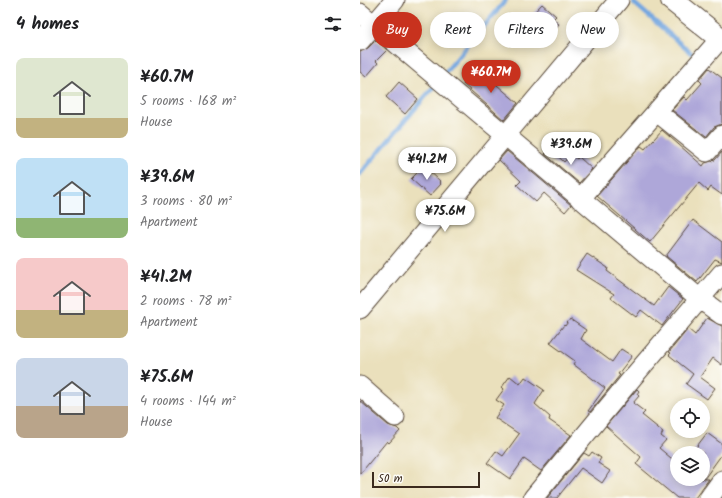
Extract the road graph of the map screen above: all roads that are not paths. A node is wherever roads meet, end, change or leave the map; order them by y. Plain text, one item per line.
1 (395, 0) edge
2 (619, 0) edge
3 (672, 0) edge
4 (367, 19) edge
5 (721, 39) edge
6 (360, 41) edge
7 (657, 112) junction
8 (722, 135) edge
9 (506, 136) junction
10 (580, 199) junction
11 (722, 273) edge
12 (700, 299) junction
13 (360, 309) edge
14 (722, 315) edge
15 (360, 386) edge
16 (395, 417) dead end
17 (722, 480) edge
18 (533, 498) edge
19 (709, 498) edge

1 - 4 street
2 - 9 street
3 - 5 main road
4 - 6 street
4 - 9 street
5 - 7 street
7 - 8 street
7 - 10 street
9 - 10 street
9 - 13 street
10 - 12 street
11 - 12 street
12 - 14 street
12 - 18 street
15 - 16 street
17 - 19 street

